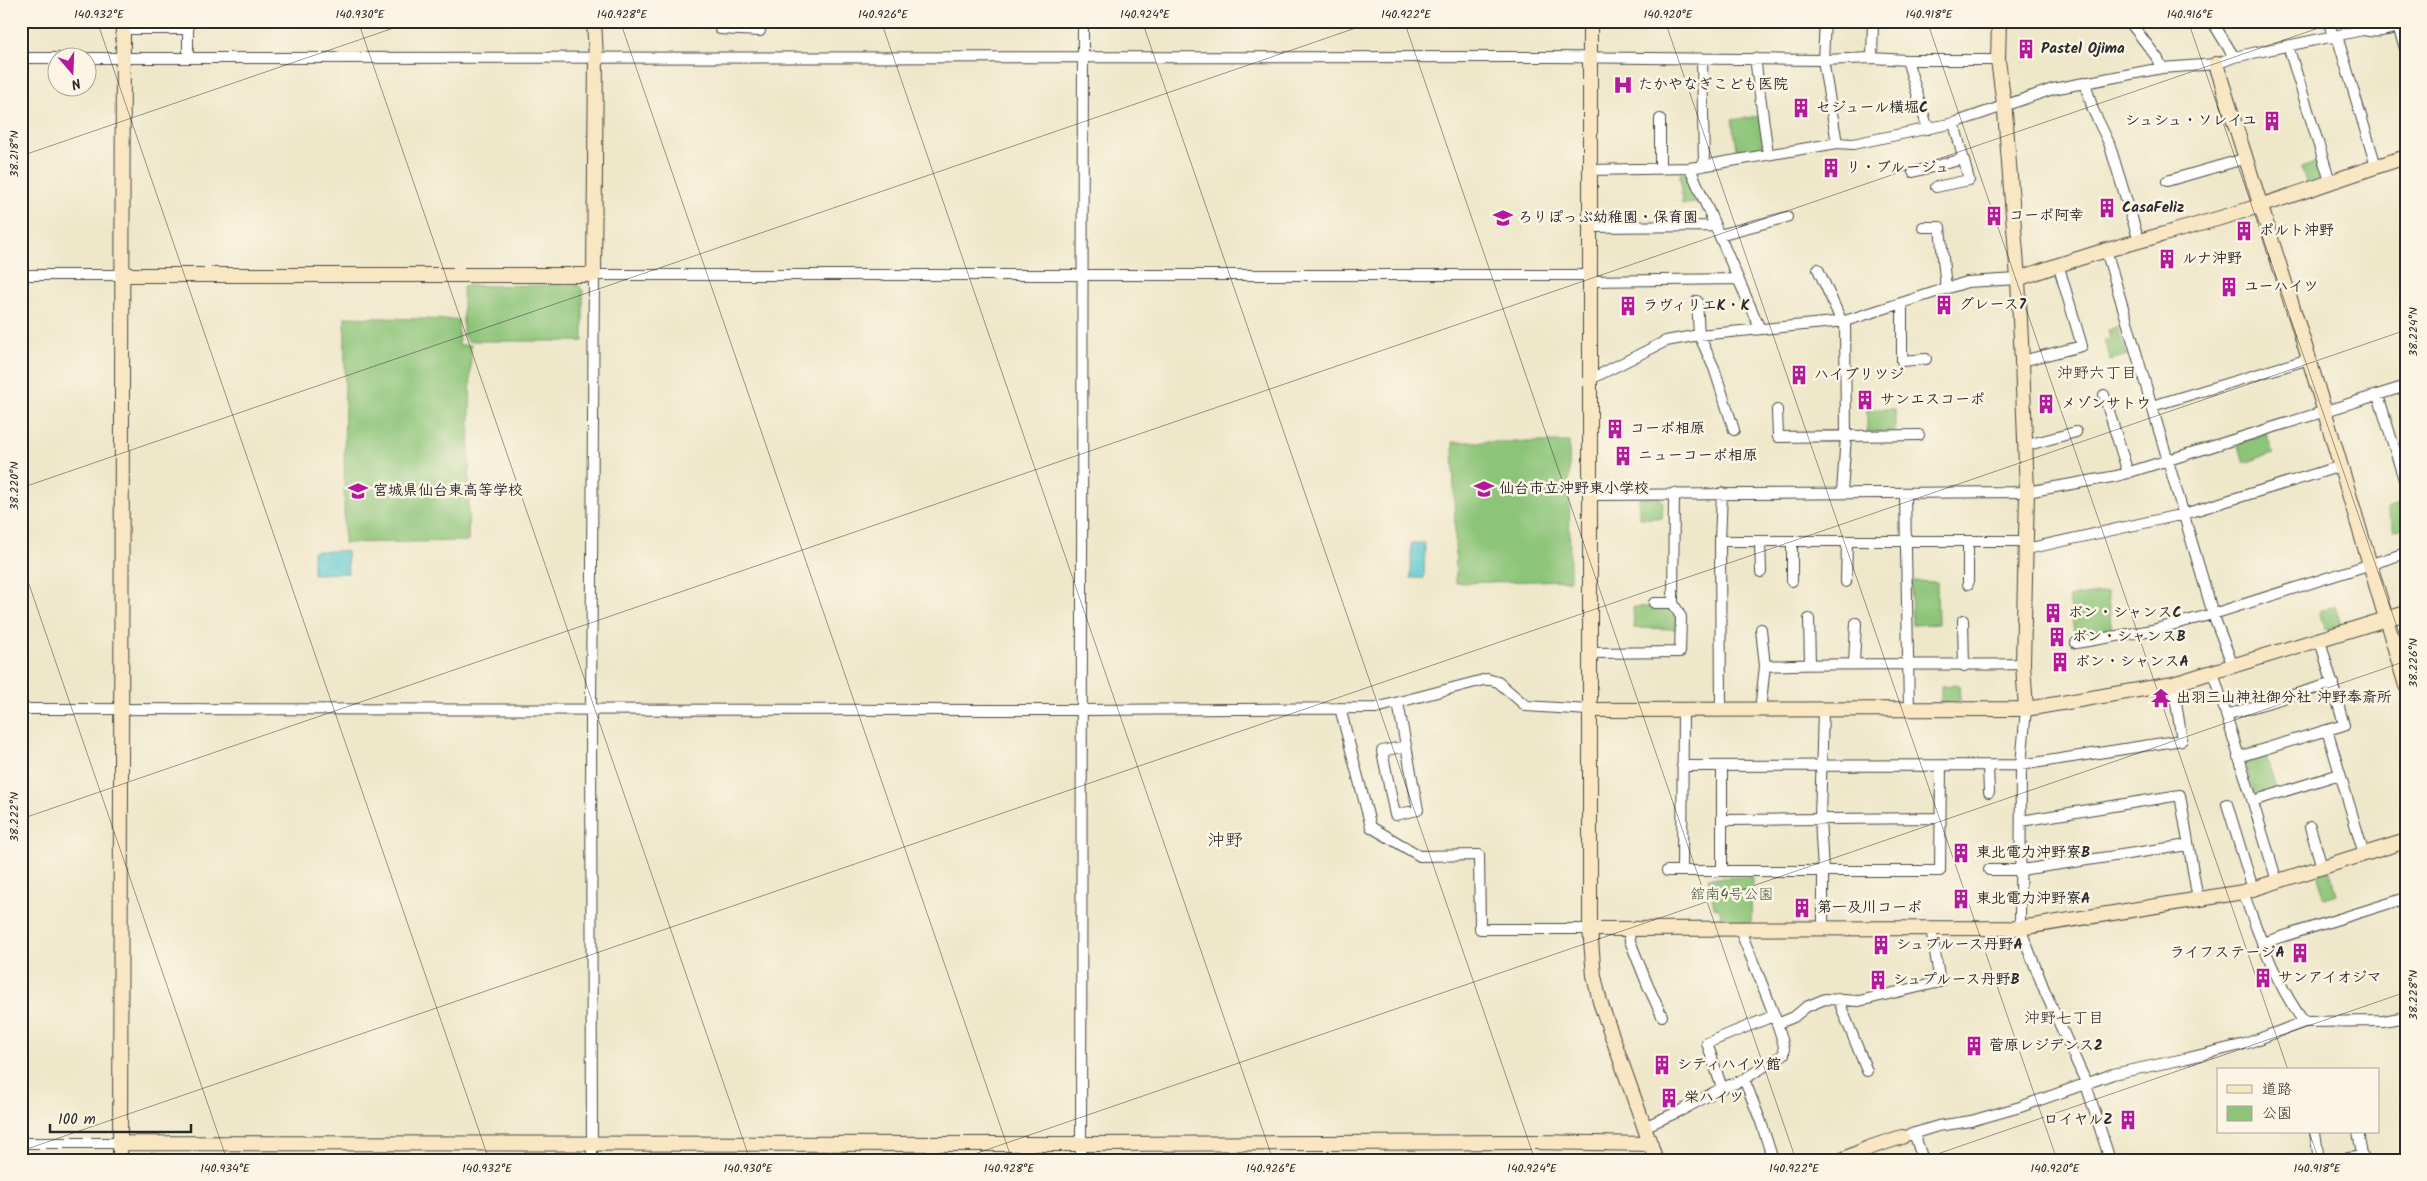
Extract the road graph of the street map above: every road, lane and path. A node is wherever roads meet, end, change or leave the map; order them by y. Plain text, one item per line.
1 (594, 21) edge
2 (720, 21) edge
3 (760, 21) edge
4 (1083, 21) edge
5 (1590, 21) edge
6 (1825, 21) edge
7 (1872, 21) edge
8 (1999, 21) edge
9 (2129, 21) edge
10 (2212, 21) edge
11 (2329, 21) edge
12 (2369, 21) edge
13 (123, 25) edge
14 (2402, 26) edge
15 (2372, 33) junction
16 (2335, 37) junction
17 (2288, 46) junction
18 (2406, 51) edge
19 (21, 58) edge
20 (48, 58) edge
21 (98, 58) edge
22 (123, 58) junction
23 (188, 58) junction
24 (596, 58) junction
25 (1755, 58) junction
26 (1872, 58) junction
27 (2234, 58) junction
28 (1082, 59) junction
29 (1590, 59) junction
30 (1702, 60) junction
31 (1823, 60) junction
32 (1907, 60) junction
33 (1998, 60) junction
34 (2216, 64) junction
35 (2162, 68) junction
36 (2085, 82) junction
37 (2004, 107) junction
38 (1660, 119) dead end
39 (1954, 123) junction
40 (1928, 129) junction
41 (1837, 143) junction
42 (1768, 154) junction
43 (1963, 158) junction
44 (2246, 158) junction
45 (2406, 158) edge
46 (1704, 164) junction
47 (2376, 166) junction
48 (1690, 168) junction
49 (1660, 169) junction
50 (1590, 170) junction
51 (1914, 172) dead end
52 (2330, 180) junction
53 (2167, 181) dead end
54 (1936, 187) dead end
55 (2262, 205) junction
56 (1787, 217) dead end
57 (1590, 226) junction
58 (1923, 227) dead end
59 (1717, 231) junction
60 (2140, 241) junction
61 (2106, 250) junction
62 (2058, 264) junction
63 (1818, 269) dead end
64 (21, 275) edge
65 (123, 275) junction
66 (594, 275) junction
67 (1082, 276) junction
68 (1589, 278) junction
69 (2018, 279) junction
70 (1738, 280) junction
71 (1946, 289) junction
72 (1697, 301) dead end
73 (1902, 303) junction
74 (1843, 321) junction
75 (1760, 329) junction
76 (1699, 335) junction
77 (1926, 359) dead end
78 (2309, 359) junction
79 (2022, 361) junction
80 (1589, 380) junction
81 (2406, 386) edge
82 (2104, 395) dead end
83 (2378, 395) junction
84 (2152, 406) junction
85 (1777, 410) dead end
86 (2325, 412) junction
87 (1734, 430) dead end
88 (2076, 432) dead end
89 (1919, 435) dead end
90 (1846, 436) junction
91 (2024, 446) junction
92 (2168, 460) junction
93 (2341, 466) junction
94 (2128, 473) junction
95 (2406, 486) edge
96 (1842, 492) junction
97 (2027, 492) junction
98 (1674, 493) junction
99 (1722, 493) junction
100 (1906, 494) junction
101 (1589, 495) junction
102 (2184, 514) junction
103 (1720, 541) junction
104 (1792, 541) junction
105 (1906, 541) junction
106 (1968, 541) junction
107 (1760, 542) junction
108 (1847, 542) junction
109 (2027, 545) junction
110 (2406, 553) edge
111 (2370, 564) junction
112 (1761, 572) dead end
113 (1792, 581) dead end
114 (1846, 582) dead end
115 (1968, 584) dead end
116 (1654, 603) dead end
117 (1672, 603) junction
118 (2406, 613) edge
119 (2213, 614) junction
120 (1809, 619) dead end
121 (2385, 619) junction
122 (1964, 620) dead end
123 (1856, 623) dead end
124 (1762, 629) dead end
125 (2320, 640) junction
126 (2076, 643) dead end
127 (1590, 652) junction
128 (1854, 663) junction
129 (1810, 664) junction
130 (2023, 664) junction
131 (1908, 665) junction
132 (1765, 666) junction
133 (1964, 666) junction
134 (2233, 666) junction
135 (2213, 672) junction
136 (2332, 683) junction
137 (2173, 684) junction
138 (2406, 686) edge
139 (1398, 703) junction
140 (1340, 708) junction
141 (21, 709) edge
142 (122, 709) junction
143 (1683, 709) junction
144 (1721, 709) junction
145 (1822, 709) junction
146 (2026, 709) junction
147 (591, 710) junction
148 (1082, 710) junction
149 (1589, 710) junction
150 (1760, 710) junction
151 (1909, 710) junction
152 (2226, 715) junction
153 (2328, 730) junction
154 (1406, 746) junction
155 (2238, 757) junction
156 (2021, 765) junction
157 (1682, 766) junction
158 (1722, 766) junction
159 (1822, 766) junction
160 (1941, 766) junction
161 (1988, 766) junction
162 (2340, 774) junction
163 (1988, 792) dead end
164 (2253, 801) junction
165 (2227, 804) dead end
166 (1940, 818) junction
167 (1820, 819) junction
168 (1723, 820) junction
169 (2021, 821) junction
170 (2310, 827) dead end
171 (2406, 841) edge
172 (2188, 845) junction
173 (2364, 854) junction
174 (2322, 867) junction
175 (1989, 870) dead end
176 (2021, 870) junction
177 (1667, 871) dead end
178 (1682, 871) junction
179 (1722, 871) junction
180 (1824, 871) junction
181 (2277, 881) junction
182 (2248, 891) junction
183 (2406, 898) edge
184 (2198, 900) junction
185 (1931, 928) junction
186 (2020, 928) junction
187 (1590, 929) junction
188 (1628, 929) junction
189 (1823, 929) junction
190 (1740, 930) junction
191 (2262, 943) junction
192 (1838, 999) junction
193 (1662, 1016) dead end
194 (2406, 1018) edge
195 (1775, 1020) junction
196 (2304, 1022) junction
197 (1866, 1071) dead end
198 (1744, 1079) junction
199 (2086, 1082) junction
200 (1722, 1088) junction
201 (1644, 1126) junction
202 (2315, 1134) edge
203 (2358, 1134) edge
204 (1908, 1135) junction
205 (21, 1143) edge
206 (120, 1143) junction
207 (592, 1143) junction
208 (1081, 1144) junction
209 (1650, 1144) junction
210 (2363, 1158) edge
211 (120, 1160) edge
212 (592, 1160) edge
213 (1081, 1160) edge
214 (1656, 1160) edge
215 (1773, 1160) edge
216 (1842, 1160) edge
217 (1923, 1160) edge
218 (2110, 1160) edge
219 (2319, 1160) edge
220 (2336, 1160) edge

1 - 24 street
2 - 3 street
4 - 28 street
5 - 29 street
6 - 31 street
7 - 26 street
8 - 33 street
9 - 35 street
10 - 27 street
11 - 16 street
12 - 15 street
13 - 22 street
13 - 23 street
14 - 15 street
14 - 18 street
15 - 16 street
16 - 17 street
16 - 47 street
17 - 27 street
17 - 52 street
19 - 20 street
21 - 22 street
22 - 23 street
22 - 65 street
23 - 24 street
24 - 28 street
24 - 66 street
25 - 30 street
25 - 31 street
25 - 42 street
26 - 31 street
26 - 32 street
27 - 34 street
28 - 29 street
28 - 67 street
29 - 30 street
29 - 50 street
30 - 46 street
31 - 41 street
32 - 33 street
32 - 40 street
33 - 37 street
34 - 35 street
34 - 44 street
35 - 36 street
36 - 37 street
36 - 60 street
37 - 39 street
37 - 69 street
38 - 49 street
39 - 40 street
39 - 43 street
40 - 41 street
41 - 42 street
42 - 46 street
43 - 51 street
43 - 54 street
44 - 53 street
44 - 55 street
45 - 47 street
46 - 48 street
47 - 52 street
48 - 49 street
48 - 59 street
49 - 50 street
50 - 57 street
52 - 55 street
55 - 60 street
55 - 78 street
56 - 59 street
57 - 59 street
57 - 68 street
58 - 71 street
59 - 70 street
60 - 61 street
61 - 62 street
61 - 84 street
62 - 69 street
62 - 79 street
63 - 74 street
64 - 65 street
65 - 66 street
65 - 142 street
66 - 67 street
66 - 147 street
67 - 68 street
67 - 148 street
68 - 70 street
68 - 80 street
69 - 71 street
69 - 79 street
70 - 75 street
71 - 73 street
72 - 76 street
73 - 74 street
73 - 77 street
74 - 75 street
74 - 90 street
75 - 76 street
76 - 80 street
76 - 87 street
78 - 84 street
78 - 86 street
79 - 91 street
80 - 101 street
81 - 83 street
82 - 94 street
83 - 86 street
83 - 95 street
84 - 92 street
85 - 90 street
86 - 92 street
86 - 93 street
88 - 91 street
89 - 90 street
90 - 96 street
91 - 97 street
92 - 94 street
92 - 102 street
93 - 102 street
93 - 111 street
94 - 97 street
96 - 99 street
96 - 100 street
97 - 100 street
97 - 109 street
98 - 99 street
98 - 101 street
98 - 117 street
99 - 103 street
100 - 105 street
101 - 127 street
102 - 109 street
102 - 119 street
103 - 107 street
103 - 144 street
104 - 107 street
104 - 108 street
104 - 113 street
105 - 106 street
105 - 108 street
105 - 131 street
106 - 109 street
106 - 115 street
107 - 112 street
108 - 114 street
109 - 130 street
110 - 111 street
111 - 119 street
111 - 121 street
116 - 117 street
117 - 127 street
118 - 121 street
119 - 126 street
119 - 134 street
120 - 129 street
121 - 125 street
121 - 138 street
122 - 133 street
123 - 128 street
124 - 132 street
125 - 134 street
125 - 136 street
127 - 149 street
128 - 129 street
128 - 131 street
129 - 132 street
130 - 133 street
130 - 146 street
131 - 133 street
131 - 151 street
132 - 150 street
134 - 135 street
135 - 137 street
135 - 152 street
136 - 152 street
136 - 153 street
137 - 146 street
137 - 156 street
139 - 140 street
139 - 149 street
139 - 154 street
140 - 148 street
140 - 187 street
141 - 142 street
142 - 147 street
142 - 206 street
143 - 144 street
143 - 149 street
143 - 157 street
144 - 150 street
145 - 150 street
145 - 151 street
145 - 159 street
146 - 151 street
146 - 156 street
147 - 148 street
147 - 207 street
148 - 208 street
149 - 187 street
152 - 155 street
153 - 155 street
153 - 162 street
154 - 154 street
155 - 164 street
156 - 161 street
156 - 169 street
157 - 158 street
157 - 178 street
158 - 159 street
158 - 168 street
159 - 160 street
159 - 167 street
160 - 161 street
160 - 166 street
161 - 163 street
162 - 164 street
162 - 173 street
164 - 181 street
165 - 182 street
166 - 167 street
166 - 180 street
167 - 168 street
167 - 180 street
168 - 179 street
169 - 172 street
169 - 176 street
170 - 174 street
171 - 173 street
172 - 176 street
172 - 184 street
173 - 174 street
174 - 181 street
175 - 176 street
176 - 186 street
177 - 178 street
178 - 179 street
179 - 180 street
180 - 189 street
181 - 182 street
182 - 184 street
182 - 191 street
183 - 191 street
184 - 186 street
185 - 186 street
185 - 189 street
185 - 192 street
186 - 199 street
187 - 188 street
187 - 201 street
188 - 190 street
188 - 193 street
189 - 190 street
190 - 195 street
191 - 196 street
192 - 195 street
192 - 197 street
194 - 196 street
195 - 198 street
195 - 200 street
196 - 199 street
198 - 200 street
198 - 215 street
199 - 204 street
199 - 218 street
200 - 201 street
201 - 209 street
202 - 219 street
203 - 210 street
204 - 216 street
204 - 217 street
205 - 206 street
206 - 207 street
206 - 211 street
207 - 208 street
207 - 212 street
208 - 209 street
208 - 213 street
209 - 214 street
210 - 220 street

